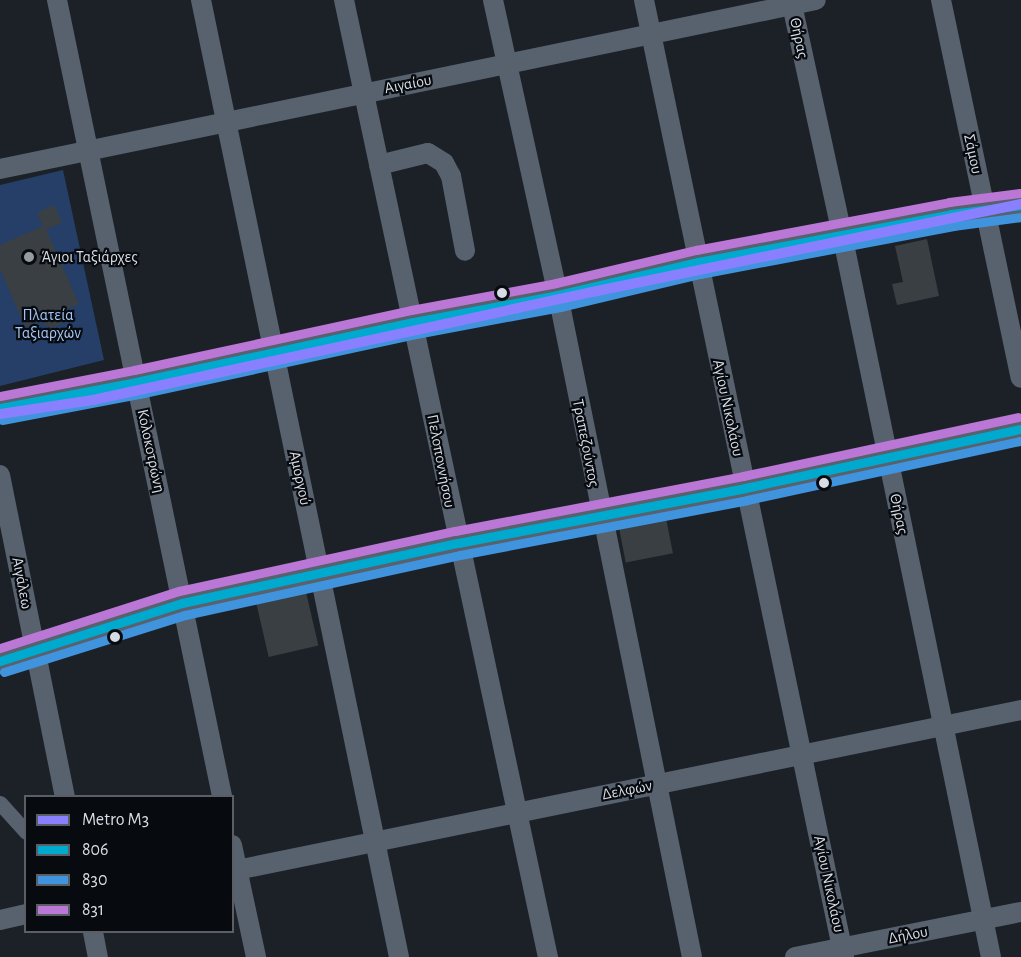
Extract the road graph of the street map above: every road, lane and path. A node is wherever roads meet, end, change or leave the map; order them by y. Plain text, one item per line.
1 (57, 0) edge
2 (201, 0) edge
3 (344, 0) edge
4 (493, 0) edge
5 (644, 0) edge
6 (816, 0) edge
7 (941, 0) edge
8 (791, 2) edge
9 (651, 33) junction
10 (506, 65) junction
11 (363, 93) junction
12 (226, 122) junction
13 (88, 150) junction
14 (379, 165) junction
15 (0, 169) edge
16 (1021, 205) edge
17 (984, 209) junction
18 (842, 234) junction
19 (465, 251) dead end
20 (698, 262) junction
21 (558, 295) junction
22 (414, 322) junction
23 (274, 351) junction
24 (1021, 378) edge
25 (136, 382) junction
26 (0, 408) edge
27 (1021, 429) edge
28 (888, 458) junction
29 (0, 475) edge
30 (745, 488) junction
31 (600, 516) junction
32 (458, 543) junction
33 (320, 573) junction
34 (182, 603) junction
35 (35, 648) junction
36 (0, 661) edge
37 (1021, 710) edge
38 (944, 726) junction
39 (801, 755) junction
40 (656, 784) junction
41 (65, 795) edge
42 (222, 795) edge
43 (0, 803) edge
44 (517, 812) junction
45 (24, 830) edge
46 (375, 842) junction
47 (235, 871) edge
48 (1021, 912) edge
49 (24, 915) edge
50 (0, 920) edge
51 (985, 920) junction
52 (93, 933) edge
53 (843, 952) edge
54 (98, 957) edge
55 (256, 957) edge
56 (399, 957) edge
57 (548, 957) edge
58 (692, 957) edge
59 (795, 957) edge
60 (991, 957) edge

1 - 13 street, Κολοκοτρώνη
2 - 12 street, Αμοργού
3 - 11 street, Πελοποννήσου
4 - 10 street, Τραπεζούντος
5 - 9 street, Αγίου Νικολάου
6 - 8 street, Αιγαίου
7 - 17 street, Σάμου
8 - 9 street, Αιγαίου
8 - 18 street, Θήρας
9 - 10 street, Αιγαίου
9 - 20 street, Αγίου Νικολάου
10 - 11 street, Αιγαίου
10 - 21 street, Τραπεζούντος
11 - 12 street, Αιγαίου
11 - 14 street, Πελοποννήσου
12 - 13 street, Αιγαίου
12 - 23 street, Αμοργού
13 - 15 street, Αιγαίου
13 - 25 street, Κολοκοτρώνη
14 - 19 street
14 - 22 street, Πελοποννήσου
16 - 17 street
17 - 18 street
17 - 24 street, Σάμου
18 - 20 street
18 - 28 street, Θήρας
20 - 21 street
20 - 30 street, Αγίου Νικολάου
21 - 22 street
21 - 31 street, Τραπεζούντος
22 - 23 street
22 - 32 street, Πελοποννήσου
23 - 25 street
23 - 33 street, Αμοργού
25 - 26 street
25 - 34 street, Κολοκοτρώνη
27 - 28 street
28 - 30 street
28 - 38 street, Θήρας
29 - 35 street, Αιγάλεω
30 - 31 street
30 - 39 street, Αγίου Νικολάου
31 - 32 street
31 - 40 street, Τραπεζούντος
32 - 33 street
32 - 44 street, Πελοποννήσου
33 - 34 street
33 - 46 street, Αμοργού
34 - 35 street
34 - 42 street, Κολοκοτρώνη
35 - 36 street
35 - 41 street, Αιγάλεω
37 - 38 street, Δελφών
38 - 39 street, Δελφών
38 - 51 street, Θήρας
39 - 40 street, Δελφών
39 - 53 street, Αγίου Νικολάου
40 - 44 street, Δελφών
40 - 58 street, Τραπεζούντος
43 - 45 street
44 - 46 street, Δελφών
44 - 57 street, Πελοποννήσου
46 - 47 street, Δελφών
46 - 56 street, Αμοργού
47 - 55 street
48 - 51 street, Δήλου
49 - 50 street
51 - 53 street, Δήλου
51 - 60 street, Θήρας
52 - 54 street
53 - 59 street, Δήλου

